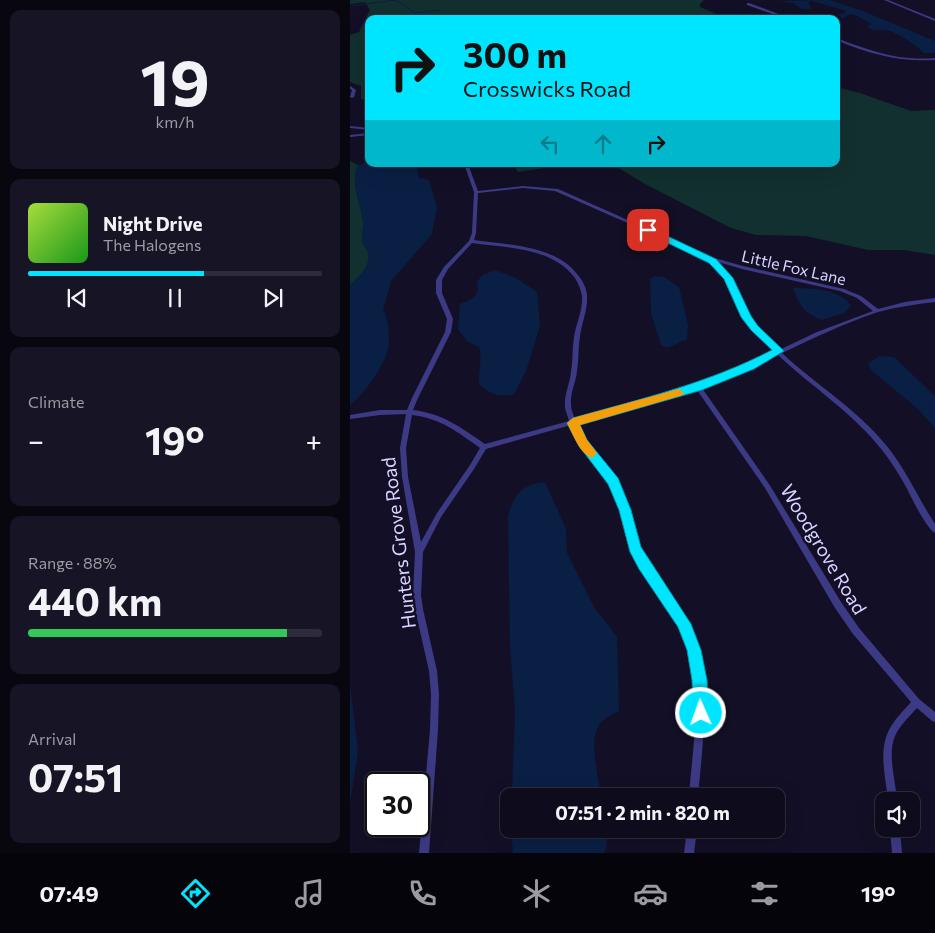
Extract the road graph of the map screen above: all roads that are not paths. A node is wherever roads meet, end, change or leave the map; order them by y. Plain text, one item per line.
1 (886, 0) edge
2 (748, 4) dead end
3 (780, 15) edge
4 (935, 20) edge
5 (840, 40) edge
6 (935, 59) edge
7 (350, 87) edge
8 (352, 98) dead end
9 (350, 127) edge
10 (365, 129) edge
11 (365, 134) edge
12 (350, 136) edge
13 (467, 167) edge
14 (476, 192) junction
15 (471, 241) junction
16 (708, 258) junction
17 (935, 300) edge
18 (877, 311) junction
19 (779, 351) junction
20 (698, 387) junction
21 (409, 412) junction
22 (350, 417) edge
23 (573, 423) junction
24 (484, 447) junction
25 (935, 530) edge
26 (420, 552) junction
27 (916, 702) junction
28 (935, 718) edge
29 (695, 788) edge
30 (892, 792) edge
31 (896, 837) edge
32 (691, 838) edge
33 (424, 853) edge
34 (690, 853) edge
35 (897, 853) edge

1 - 4 street
2 - 3 street
5 - 6 street
7 - 8 street
9 - 10 street
11 - 12 street
13 - 14 street
14 - 15 street
14 - 16 street, Little Fox Lane
15 - 21 street, Hunters Grove Road
15 - 23 street
16 - 18 street, Little Fox Lane
16 - 19 street
17 - 18 street
18 - 19 street
19 - 20 street
19 - 25 street
20 - 23 street
20 - 27 street, Woodgrove Road
21 - 22 street
21 - 24 street
21 - 26 street, Hunters Grove Road
23 - 24 street
23 - 29 street
24 - 26 street
26 - 33 street, Hunters Grove Road
27 - 28 street, Woodgrove Road
27 - 30 street
31 - 35 street
32 - 34 street

